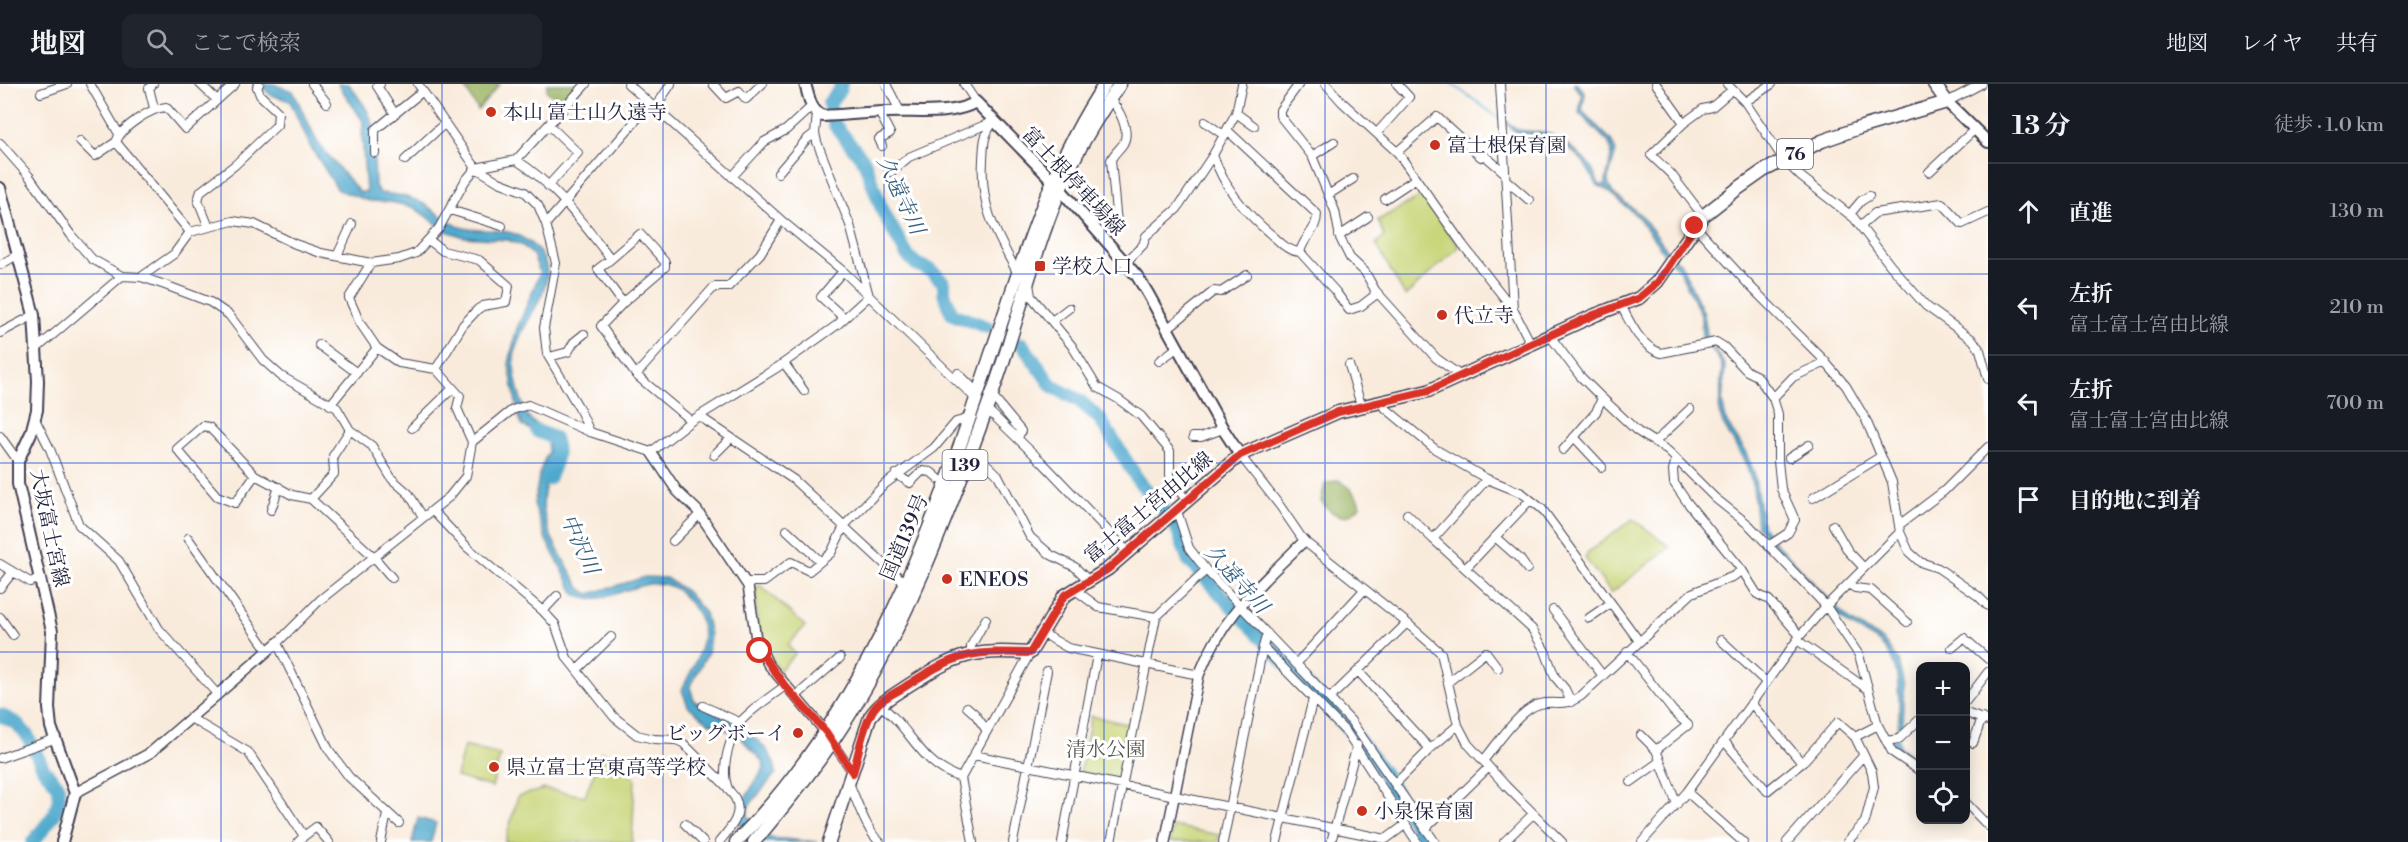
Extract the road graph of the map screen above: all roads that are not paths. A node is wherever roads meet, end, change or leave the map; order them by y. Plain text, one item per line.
1 (67, 84) edge
2 (90, 84) edge
3 (153, 84) edge
4 (200, 84) edge
5 (235, 84) edge
6 (312, 84) edge
7 (380, 84) edge
8 (586, 84) edge
9 (628, 84) edge
10 (671, 84) edge
11 (713, 84) edge
12 (762, 84) edge
13 (805, 84) edge
14 (886, 84) edge
15 (964, 84) edge
16 (1105, 84) edge
17 (1120, 84) edge
18 (1242, 84) edge
19 (1299, 84) edge
20 (1397, 84) edge
21 (1500, 84) edge
22 (1656, 84) edge
23 (1772, 84) edge
24 (1934, 84) edge
25 (1981, 84) edge
26 (1328, 85) edge
27 (258, 86) edge
28 (421, 87) edge
29 (1730, 87) edge
30 (41, 93) dead end
31 (1109, 99) junction
32 (217, 100) junction
33 (976, 102) junction
34 (1745, 102) junction
35 (1947, 102) junction
36 (327, 103) dead end
37 (652, 106) junction
38 (154, 108) junction
39 (900, 111) junction
40 (817, 112) junction
41 (879, 112) junction
42 (1236, 113) junction
43 (395, 114) junction
44 (994, 121) junction
45 (1205, 122) dead end
46 (445, 123) junction
47 (1684, 123) junction
48 (549, 125) junction
49 (1254, 126) dead end
50 (1975, 129) junction
51 (815, 133) junction
52 (1226, 133) junction
53 (1377, 133) junction
54 (117, 138) junction
55 (81, 141) dead end
56 (1334, 142) dead end
57 (1988, 142) edge
58 (0, 143) edge
59 (882, 146) dead end
60 (1397, 152) junction
61 (375, 153) dead end
62 (1213, 155) junction
63 (1311, 156) junction
64 (405, 160) dead end
65 (516, 160) junction
66 (1784, 160) junction
67 (476, 168) junction
68 (891, 172) dead end
69 (1929, 172) dead end
70 (778, 173) dead end
71 (1506, 176) junction
72 (732, 177) junction
73 (1353, 179) dead end
74 (1415, 179) junction
75 (548, 186) junction
76 (1056, 186) junction
77 (0, 188) edge
78 (1328, 195) junction
79 (1869, 196) dead end
80 (1385, 199) dead end
81 (1529, 200) dead end
82 (564, 204) junction
83 (449, 212) junction
84 (1988, 212) edge
85 (1850, 214) junction
86 (1368, 217) dead end
87 (780, 220) junction
88 (1699, 221) junction
89 (1117, 223) dead end
90 (352, 224) dead end
91 (546, 224) junction
92 (208, 225) junction
93 (1861, 225) junction
94 (502, 226) dead end
95 (190, 232) junction
96 (1339, 236) junction
97 (429, 240) junction
98 (1300, 252) junction
99 (17, 255) junction
100 (337, 256) junction
101 (611, 259) junction
102 (371, 263) junction
103 (1125, 263) junction
104 (0, 265) edge
105 (843, 271) junction
106 (1018, 274) junction
107 (1247, 275) dead end
108 (122, 276) junction
109 (141, 277) junction
110 (1028, 282) junction
111 (1375, 290) junction
112 (869, 296) junction
113 (623, 303) junction
114 (1621, 305) junction
115 (1069, 308) dead end
116 (1512, 309) junction
117 (34, 315) junction
118 (843, 317) junction
119 (1052, 321) junction
120 (1167, 328) junction
121 (0, 333) edge
122 (584, 334) dead end
123 (1550, 336) junction
124 (1531, 344) junction
125 (319, 345) dead end
126 (1178, 347) junction
127 (377, 348) junction
128 (35, 350) junction
129 (549, 357) junction
130 (935, 359) junction
131 (1159, 361) dead end
132 (1826, 362) junction
133 (784, 363) junction
134 (1349, 365) dead end
135 (436, 369) junction
136 (357, 373) junction
137 (636, 375) junction
138 (1461, 376) junction
139 (1988, 379) edge
140 (453, 388) junction
141 (804, 391) dead end
142 (974, 393) junction
143 (992, 396) junction
144 (1773, 398) junction
145 (1602, 399) junction
146 (1382, 401) junction
147 (330, 405) junction
148 (1361, 405) junction
149 (1690, 409) dead end
150 (992, 414) dead end
151 (699, 416) junction
152 (970, 418) junction
153 (35, 419) junction
154 (691, 421) junction
155 (412, 428) dead end
156 (1223, 429) junction
157 (350, 430) junction
158 (590, 432) junction
159 (0, 436) edge
160 (1192, 437) dead end
161 (1574, 437) junction
162 (1017, 438) junction
163 (730, 439) junction
164 (1656, 441) junction
165 (472, 442) junction
166 (1809, 446) dead end
167 (1988, 447) edge
168 (971, 449) junction
169 (1563, 450) dead end
170 (651, 453) junction
171 (714, 455) dead end
172 (1240, 455) junction
173 (1880, 457) junction
174 (1789, 458) dead end
175 (1676, 459) junction
176 (18, 461) junction
177 (1602, 467) dead end
178 (896, 474) junction
179 (255, 475) junction
180 (939, 479) dead end
181 (1487, 479) junction
182 (279, 487) junction
183 (1813, 498) dead end
184 (311, 499) junction
185 (1186, 500) junction
186 (1530, 500) junction
187 (271, 510) dead end
188 (433, 510) junction
189 (700, 514) junction
190 (1171, 514) junction
191 (1407, 514) dead end
192 (423, 517) junction
193 (1833, 525) dead end
194 (844, 526) junction
195 (1899, 529) junction
196 (787, 530) dead end
197 (1496, 537) junction
198 (188, 538) dead end
199 (1433, 539) junction
200 (1304, 541) junction
201 (673, 542) dead end
202 (1768, 546) junction
203 (1128, 552) junction
204 (374, 557) junction
205 (819, 561) junction
206 (0, 564) edge
207 (1466, 568) junction
208 (1864, 568) junction
209 (1527, 569) dead end
210 (1742, 570) junction
211 (13, 572) junction
212 (1203, 573) junction
213 (41, 578) junction
214 (392, 578) dead end
215 (1089, 581) junction
216 (746, 582) junction
217 (906, 584) junction
218 (1848, 584) junction
219 (0, 588) edge
220 (1074, 589) junction
221 (1364, 590) junction
222 (557, 596) dead end
223 (1611, 603) junction
224 (1826, 606) junction
225 (1988, 606) edge
226 (1237, 608) junction
227 (1553, 610) dead end
228 (543, 611) junction
229 (0, 617) edge
230 (1156, 618) junction
231 (1589, 618) dead end
232 (986, 619) dead end
233 (1907, 622) dead end
234 (1407, 623) junction
235 (1042, 633) junction
236 (14, 635) dead end
237 (611, 637) dead end
238 (1798, 638) junction
239 (1722, 640) dead end
240 (1265, 641) junction
241 (1639, 641) junction
242 (277, 643) junction
243 (1952, 648) dead end
244 (268, 651) junction
245 (1627, 652) junction
246 (971, 653) junction
247 (1030, 653) junction
248 (1097, 655) junction
249 (840, 658) dead end
250 (1988, 659) edge
251 (1296, 664) junction
252 (1148, 665) junction
253 (1498, 668) dead end
254 (577, 670) junction
255 (1047, 671) dead end
256 (1358, 671) junction
257 (1988, 672) edge
258 (1199, 675) junction
259 (1603, 676) junction
260 (1448, 682) junction
261 (1766, 682) junction
262 (785, 686) junction
263 (1866, 688) junction
264 (218, 695) junction
265 (1970, 695) edge
266 (795, 697) junction
267 (1330, 698) junction
268 (1313, 699) junction
269 (1570, 702) junction
270 (1751, 703) junction
271 (878, 704) junction
272 (703, 706) dead end
273 (967, 707) dead end
274 (1970, 715) edge
275 (192, 719) junction
276 (1985, 720) edge
277 (739, 722) junction
278 (1916, 723) edge
279 (1458, 725) junction
280 (1878, 725) junction
281 (987, 731) junction
282 (1641, 735) dead end
283 (829, 737) junction
284 (1855, 737) junction
285 (54, 739) junction
286 (1888, 740) junction
287 (1725, 742) junction
288 (1359, 743) junction
289 (1973, 743) dead end
290 (1430, 749) junction
291 (1656, 750) junction
292 (974, 755) junction
293 (1863, 756) junction
294 (0, 758) edge
295 (1659, 762) junction
296 (1802, 763) junction
297 (1486, 764) junction
298 (1028, 765) junction
299 (1919, 770) edge
300 (1075, 776) junction
301 (851, 778) junction
302 (961, 778) junction
303 (1630, 782) dead end
304 (1395, 783) junction
305 (1123, 786) junction
306 (727, 787) junction
307 (1687, 792) junction
308 (75, 793) junction
309 (1175, 796) junction
310 (1677, 804) junction
311 (1230, 806) junction
312 (1970, 808) edge
313 (387, 814) junction
314 (1533, 814) junction
315 (1282, 817) junction
316 (399, 824) dead end
317 (685, 824) dead end
318 (1405, 825) junction
319 (1988, 826) edge
320 (1334, 827) junction
321 (1425, 829) junction
322 (304, 836) junction
323 (697, 840) edge
324 (738, 840) edge
325 (1386, 840) edge
326 (1644, 841) edge
327 (62, 842) edge
328 (298, 842) edge
329 (329, 842) edge
330 (381, 842) edge
331 (718, 842) edge
332 (754, 842) edge
333 (829, 842) edge
334 (880, 842) edge
335 (973, 842) edge
336 (1013, 842) edge
337 (1062, 842) edge
338 (1111, 842) edge
339 (1165, 842) edge
340 (1222, 842) edge
341 (1277, 842) edge
342 (1331, 842) edge
343 (1418, 842) edge
344 (1435, 842) edge
345 (1504, 842) edge
346 (1562, 842) edge
347 (1743, 842) edge
348 (1787, 842) edge
349 (1847, 842) edge

1 - 30 street
2 - 54 street
3 - 38 street
4 - 32 street
5 - 32 street
6 - 36 street
7 - 43 street
8 - 48 street
9 - 37 street
10 - 37 street
11 - 12 street
13 - 40 main road
14 - 39 street
15 - 33 street
16 - 76 main road, 国道139号 / 139
17 - 31 main road, 国道139号 / 139
18 - 42 street
19 - 63 street
20 - 53 street
21 - 71 street
22 - 47 street
23 - 34 street
24 - 35 main road
25 - 35 street
26 - 53 street
27 - 92 street
28 - 43 street
28 - 46 street
29 - 34 street
29 - 47 street
31 - 76 main road, 国道139号 / 139
31 - 89 street
32 - 38 street
33 - 39 main road
33 - 44 main road, 富士根停車場線
34 - 66 street
35 - 50 main road
35 - 66 main road, 富士富士宮由比線 / 76
37 - 72 street
37 - 82 street
38 - 54 street
39 - 41 main road
40 - 41 main road
40 - 51 street
40 - 72 street
41 - 59 street
42 - 49 street
42 - 52 street
43 - 61 street
44 - 68 street
44 - 76 main road, 富士根停車場線
44 - 106 street
45 - 52 street
46 - 64 street
46 - 67 street
47 - 88 street
48 - 65 street
48 - 75 street
50 - 57 main road
50 - 69 street
51 - 70 street
51 - 112 street
52 - 62 street
52 - 98 street
53 - 60 street
54 - 55 street
54 - 95 street
56 - 63 street
58 - 108 street
60 - 71 street
60 - 74 street
62 - 98 street
62 - 103 street
63 - 78 street
65 - 67 street
65 - 75 street
66 - 85 street
66 - 88 main road, 富士富士宮由比線 / 76
67 - 83 street
67 - 91 street
71 - 81 street
71 - 116 street
72 - 87 street
73 - 78 street
74 - 80 street
74 - 116 street
75 - 82 street
76 - 103 main road, 富士根停車場線
76 - 106 main road, 国道139号 / 139
76 - 110 main road, 国道139号 / 139
77 - 99 main road, 大坂富士宮線
78 - 96 street
79 - 85 street
82 - 91 street
82 - 101 street
83 - 94 street
83 - 97 street
84 - 93 street
85 - 93 street
86 - 96 street
87 - 105 street
87 - 137 street
88 - 114 main road, 富士富士宮由比線 / 76
88 - 132 street
90 - 100 street
91 - 129 street
92 - 95 street
92 - 100 street
93 - 139 street
95 - 109 street
96 - 111 street
97 - 102 street
97 - 135 street
98 - 111 street
99 - 104 street
99 - 117 main road, 大坂富士宮線
100 - 102 street
101 - 113 street
101 - 113 street
102 - 127 street
103 - 120 main road, 富士根停車場線
105 - 112 street
105 - 118 street
106 - 142 main road, 国道139号 / 139
107 - 120 street
108 - 109 street
108 - 128 street
109 - 147 street
110 - 119 street
110 - 143 main road, 国道139号 / 139
111 - 138 street
112 - 118 street
112 - 130 street
113 - 137 street
114 - 123 main road, 富士富士宮由比線 / 76
114 - 144 street
115 - 119 street
116 - 124 street
117 - 121 street
117 - 128 main road, 大坂富士宮線
118 - 133 street
119 - 185 street
120 - 126 main road, 富士根停車場線
122 - 129 street
123 - 124 main road, 富士富士宮由比線 / 76
123 - 145 street
124 - 138 main road, 富士富士宮由比線 / 76
125 - 136 street
126 - 131 street
126 - 156 main road, 富士根停車場線
127 - 135 street
127 - 136 street
128 - 153 main road, 大坂富士宮線
129 - 158 street
130 - 142 street
130 - 142 street
132 - 144 street
132 - 173 street
133 - 141 street
133 - 151 street
134 - 148 street
135 - 140 street
136 - 147 street
137 - 154 street
138 - 146 main road, 富士富士宮由比線 / 76
140 - 155 street
140 - 165 street
142 - 152 main road, 国道139号 / 139
143 - 162 street
143 - 168 main road, 国道139号 / 139
144 - 202 street
145 - 161 street
145 - 164 street
146 - 148 main road, 富士富士宮由比線 / 76
146 - 181 street
147 - 157 street
148 - 172 main road, 富士富士宮由比線 / 76
149 - 164 street
150 - 162 street
151 - 154 street
151 - 163 street
152 - 178 street
152 - 217 main road, 国道139号 / 139
153 - 176 main road, 大坂富士宮線
153 - 264 street
154 - 170 street
156 - 160 street
156 - 172 main road, 富士根停車場線
157 - 184 street
157 - 192 street
158 - 165 street
158 - 170 street
159 - 176 street
161 - 169 street
161 - 177 street
162 - 203 street
163 - 171 street
163 - 194 street
164 - 175 street
165 - 188 street
166 - 174 street
167 - 195 street
168 - 215 street
168 - 283 main road, 国道139号 / 139
170 - 189 street
172 - 185 main road, 富士富士宮由比線 / 76
172 - 200 street
173 - 183 street
173 - 195 street
175 - 202 street
175 - 210 street
176 - 213 main road, 大坂富士宮線
178 - 180 street
178 - 194 street
179 - 179 street
179 - 182 street
181 - 186 street
181 - 199 street
182 - 184 street
182 - 187 street
184 - 204 street
185 - 190 main road, 富士富士宮由比線 / 76
186 - 197 street
186 - 223 street
188 - 192 street
188 - 228 street
189 - 201 street
189 - 216 street
190 - 203 main road, 富士富士宮由比線 / 76
190 - 212 street
191 - 199 street
192 - 204 street
193 - 208 street
194 - 205 street
194 - 217 street
195 - 208 street
195 - 225 street
196 - 205 street
197 - 207 street
197 - 209 street
198 - 244 street
199 - 207 street
200 - 221 street
200 - 226 street
202 - 224 street
203 - 215 main road, 富士富士宮由比線 / 76
204 - 214 street
204 - 242 street
205 - 216 street
206 - 211 street
207 - 269 street
208 - 218 street
210 - 238 street
210 - 241 street
211 - 213 street
211 - 219 street
212 - 226 street
212 - 230 street
213 - 285 main road, 大坂富士宮線
215 - 220 main road, 富士富士宮由比線 / 76
216 - 262 street
217 - 283 main road, 国道139号 / 139
218 - 224 street
218 - 233 street
220 - 230 street
220 - 235 main road, 富士富士宮由比線 / 76
221 - 234 street
221 - 251 street
222 - 228 street
223 - 231 street
223 - 241 street
224 - 238 street
224 - 263 street
226 - 240 street
226 - 258 street
227 - 259 street
228 - 254 street
229 - 236 street
230 - 252 street
232 - 246 street
234 - 256 street
234 - 260 street
235 - 247 main road, 富士富士宮由比線 / 76
235 - 248 street
237 - 254 street
238 - 261 street
238 - 263 street
239 - 261 street
240 - 251 street
240 - 268 street
240 - 311 street
241 - 245 street
242 - 244 street
242 - 313 street
243 - 250 street
244 - 264 street
245 - 259 street
245 - 291 street
246 - 247 main road
246 - 271 main road
247 - 281 street
248 - 252 street
248 - 300 street
249 - 266 street
251 - 267 street
252 - 258 street
252 - 305 street
253 - 260 street
254 - 306 street
255 - 298 street
256 - 267 street
256 - 290 street
257 - 265 street
258 - 309 street
259 - 269 street
260 - 279 street
261 - 270 street
262 - 266 street
262 - 277 street
263 - 280 street
264 - 275 street
266 - 283 street
267 - 288 street
268 - 288 street
268 - 315 street
269 - 297 street
270 - 287 street
270 - 296 street
271 - 301 main road
271 - 302 street
272 - 277 street
273 - 281 street
274 - 276 street
275 - 308 street
275 - 322 street
276 - 289 street
277 - 306 street
278 - 286 street
279 - 290 street
279 - 297 street
280 - 284 street
280 - 286 street
281 - 292 street
282 - 291 street
283 - 301 street
283 - 324 main road, 国道139号 / 139
283 - 332 main road, 国道139号 / 139
284 - 293 street
284 - 296 street
285 - 294 street
285 - 308 main road, 大坂富士宮線
286 - 299 street
287 - 296 street
287 - 307 street
288 - 304 street
288 - 318 street
288 - 320 street
290 - 304 street
291 - 295 street
292 - 298 street
292 - 302 street
293 - 348 street
293 - 349 street
295 - 303 street
295 - 310 street
297 - 314 street
297 - 321 street
298 - 300 street
298 - 336 street
300 - 305 street
300 - 337 street
301 - 333 main road
301 - 334 street
302 - 335 street
304 - 321 street
305 - 309 street
305 - 338 street
306 - 331 street
307 - 310 street
307 - 347 street
308 - 327 main road
309 - 311 street
309 - 339 street
310 - 326 street
311 - 315 street
311 - 340 street
312 - 319 street
313 - 316 street
313 - 330 street
314 - 345 street
314 - 346 street
315 - 320 street
315 - 341 street
317 - 323 street
318 - 325 street
318 - 343 street
320 - 325 street
320 - 342 street
321 - 344 street
322 - 328 street
322 - 329 street

